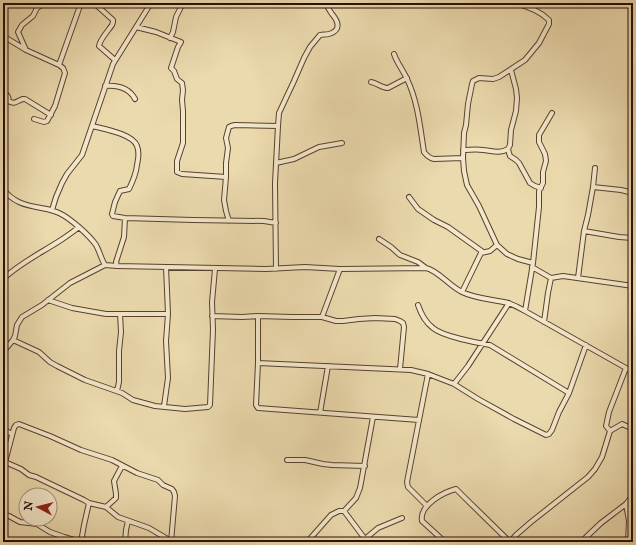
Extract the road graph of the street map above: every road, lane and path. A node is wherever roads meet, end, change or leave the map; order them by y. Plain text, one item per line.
1 (45, 3) edge
2 (81, 3) edge
3 (94, 3) edge
4 (151, 3) edge
5 (183, 3) edge
6 (196, 3) edge
7 (324, 3) edge
8 (514, 3) edge
9 (208, 5) dead end
10 (136, 27) junction
11 (3, 36) edge
12 (170, 38) junction
13 (26, 50) junction
14 (394, 54) dead end
15 (115, 60) junction
16 (60, 65) junction
17 (511, 70) junction
18 (407, 78) junction
19 (371, 82) dead end
20 (105, 86) junction
21 (3, 90) edge
22 (135, 99) dead end
23 (552, 112) dead end
24 (51, 115) junction
25 (34, 119) dead end
26 (92, 126) junction
27 (278, 126) junction
28 (342, 144) dead end
29 (508, 149) junction
30 (463, 150) junction
31 (463, 158) junction
32 (276, 163) junction
33 (595, 168) dead end
34 (226, 177) junction
35 (593, 187) junction
36 (541, 188) junction
37 (3, 189) edge
38 (633, 193) edge
39 (409, 197) dead end
40 (52, 210) junction
41 (125, 218) junction
42 (228, 221) junction
43 (276, 223) junction
44 (79, 227) junction
45 (584, 231) junction
46 (633, 238) edge
47 (379, 239) dead end
48 (497, 245) junction
49 (483, 252) junction
50 (105, 265) junction
51 (532, 265) junction
52 (117, 266) junction
53 (166, 267) junction
54 (426, 268) junction
55 (215, 269) junction
56 (276, 269) junction
57 (340, 269) junction
58 (551, 278) junction
59 (578, 278) junction
60 (3, 279) edge
61 (633, 286) edge
62 (462, 292) junction
63 (48, 300) junction
64 (509, 303) junction
65 (418, 305) dead end
66 (525, 311) junction
67 (120, 314) junction
68 (168, 314) junction
69 (212, 316) junction
70 (258, 316) junction
71 (322, 317) junction
72 (544, 322) junction
73 (13, 340) junction
74 (482, 345) junction
75 (586, 345) junction
76 (3, 352) edge
77 (258, 363) junction
78 (328, 366) junction
79 (626, 368) junction
80 (400, 369) junction
81 (633, 372) edge
82 (428, 374) junction
83 (454, 384) junction
84 (117, 391) junction
85 (569, 393) junction
86 (164, 406) junction
87 (320, 413) junction
88 (373, 417) junction
89 (419, 420) junction
90 (3, 429) edge
91 (633, 429) edge
92 (610, 432) junction
93 (12, 434) junction
94 (287, 460) dead end
95 (5, 462) junction
96 (122, 466) junction
97 (365, 466) junction
98 (3, 470) edge
99 (633, 496) edge
100 (89, 503) junction
101 (626, 504) junction
102 (427, 506) junction
103 (106, 508) junction
104 (344, 512) junction
105 (3, 515) edge
106 (402, 518) dead end
107 (128, 521) junction
108 (367, 540) edge
109 (171, 541) edge
110 (81, 542) edge
111 (125, 542) edge
112 (307, 542) edge
113 (445, 542) edge
114 (510, 542) edge
115 (581, 542) edge
116 (628, 542) edge

1 - 13 street
2 - 16 street
3 - 15 street
4 - 10 street
5 - 12 street
6 - 9 street
7 - 27 street
8 - 17 street
10 - 12 street
10 - 15 street
11 - 13 street
12 - 34 street
13 - 16 street
14 - 18 street
15 - 20 street
16 - 24 street
17 - 29 street
17 - 30 street
18 - 19 street
18 - 31 street
20 - 22 street
20 - 26 street
21 - 24 street
23 - 36 street
24 - 25 street
26 - 40 street
26 - 41 street
27 - 32 street
27 - 34 street
28 - 32 street
29 - 30 street
29 - 36 street
30 - 31 street
31 - 48 street
32 - 43 street
33 - 35 street
34 - 42 street
35 - 38 street
35 - 45 street
36 - 51 street
37 - 40 street
39 - 49 street
40 - 44 street
41 - 42 street
41 - 52 street
42 - 43 street
43 - 56 street
44 - 50 street
44 - 60 street
45 - 46 street
45 - 59 street
47 - 54 street
48 - 49 street
48 - 51 street
49 - 62 street
50 - 52 street
50 - 63 street
51 - 58 street
51 - 66 street
52 - 53 street
53 - 55 street
53 - 68 street
54 - 57 street
54 - 62 street
55 - 56 street
55 - 69 street
56 - 57 street
57 - 71 street
58 - 59 street
58 - 72 street
59 - 61 street
62 - 64 street
63 - 67 street
63 - 73 street
64 - 66 street
64 - 74 street
65 - 74 street
66 - 72 street
67 - 68 street
67 - 84 street
68 - 86 street
69 - 70 street
69 - 86 street
70 - 71 street
70 - 77 street
71 - 80 street
72 - 75 street
73 - 76 street
73 - 84 street
74 - 83 street
74 - 85 street
75 - 79 street
75 - 85 street
77 - 78 street
77 - 87 street
78 - 80 street
78 - 87 street
79 - 81 street
79 - 92 street
80 - 82 street
82 - 83 street
82 - 89 street
83 - 85 street
84 - 86 street
87 - 88 street
88 - 89 street
88 - 97 street
89 - 102 street
90 - 93 street
91 - 92 street
92 - 114 street
93 - 95 street
93 - 96 street
94 - 97 street
95 - 98 street
95 - 100 street
96 - 103 street
96 - 109 street
97 - 104 street
99 - 101 street
100 - 103 street
100 - 110 street
101 - 115 street
101 - 116 street
102 - 113 street
102 - 114 street
103 - 107 street
104 - 108 street
104 - 112 street
105 - 110 street
106 - 108 street
107 - 109 street
107 - 111 street

